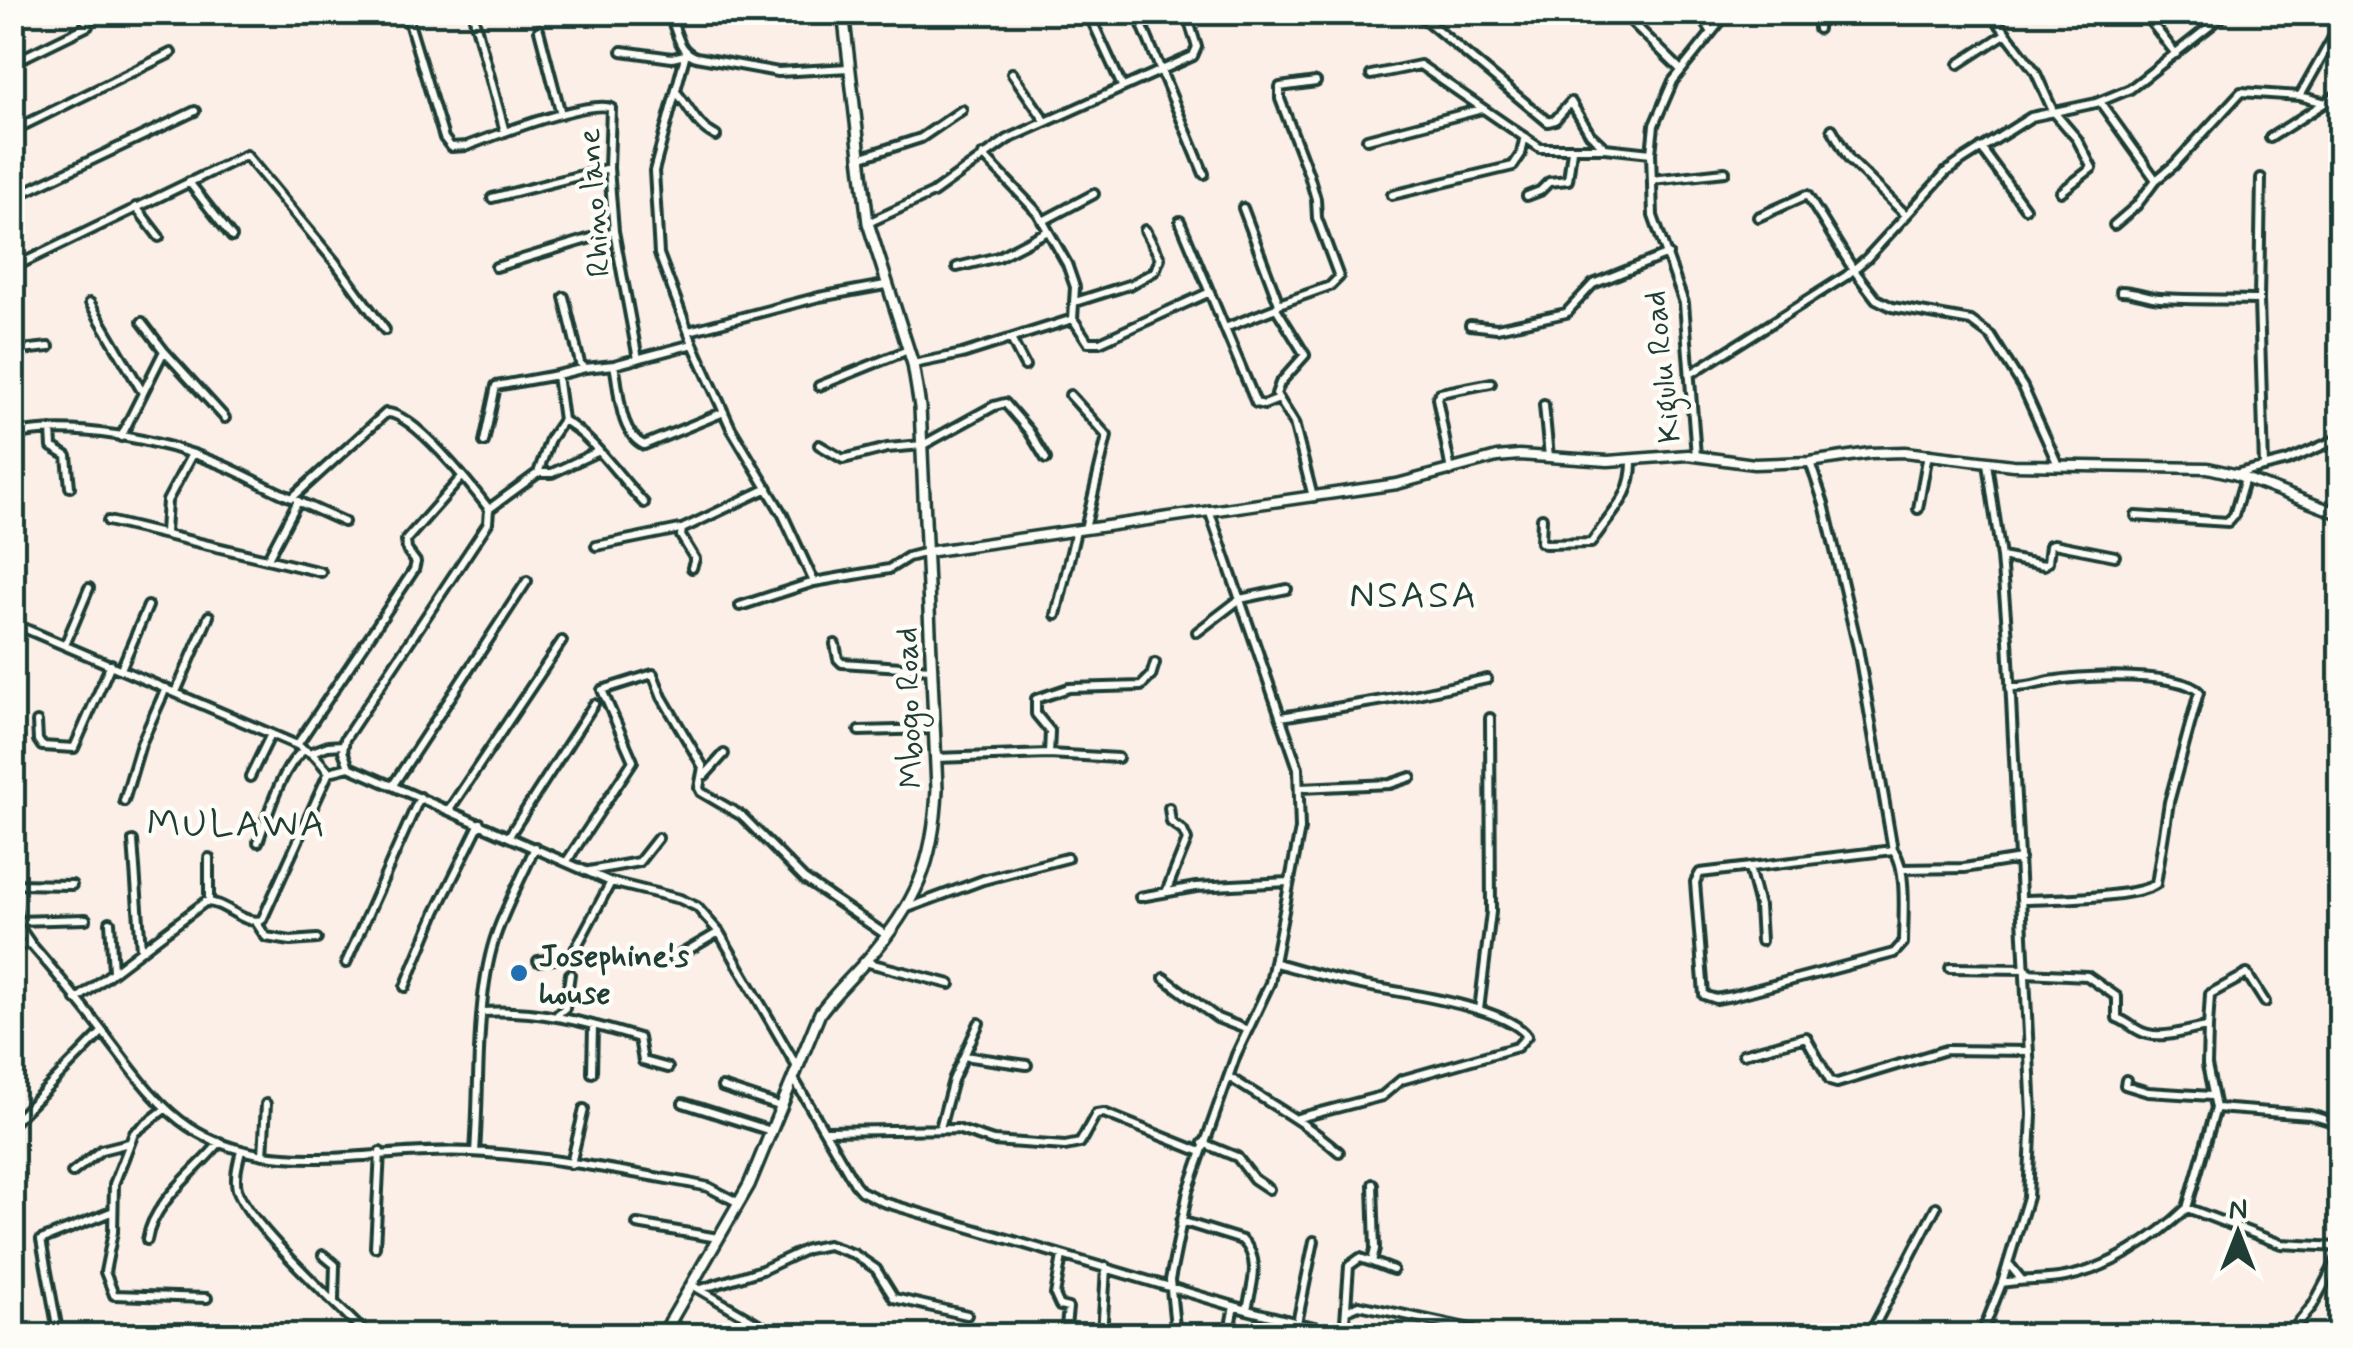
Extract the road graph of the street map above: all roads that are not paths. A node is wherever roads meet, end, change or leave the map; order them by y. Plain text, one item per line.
1 (82, 12) edge
2 (105, 12) edge
3 (843, 12) edge
4 (1088, 12) edge
5 (1186, 12) edge
6 (1416, 12) edge
7 (1626, 12) edge
8 (1699, 12) edge
9 (1728, 12) edge
10 (1818, 12) edge
11 (1990, 12) edge
12 (2144, 12) edge
13 (2228, 12) edge
14 (2326, 12) edge
15 (407, 16) dead end
16 (474, 18) dead end
17 (88, 20) junction
18 (1140, 20) dead end
19 (2340, 23) edge
20 (674, 24) dead end
21 (1818, 28) dead end
22 (539, 30) dead end
23 (1711, 31) junction
24 (2004, 34) junction
25 (622, 52) dead end
26 (171, 53) dead end
27 (686, 54) junction
28 (2176, 54) junction
29 (12, 63) edge
30 (1959, 64) dead end
31 (849, 68) junction
32 (1680, 68) junction
33 (1160, 69) junction
34 (1012, 73) dead end
35 (1371, 75) dead end
36 (1316, 82) dead end
37 (1122, 86) junction
38 (676, 92) junction
39 (2340, 93) edge
40 (2300, 96) junction
41 (2100, 102) junction
42 (2322, 102) junction
43 (1482, 109) junction
44 (195, 110) dead end
45 (962, 110) dead end
46 (2053, 110) junction
47 (562, 114) junction
48 (1046, 122) junction
49 (1832, 129) dead end
50 (12, 131) edge
51 (505, 132) junction
52 (716, 136) dead end
53 (2270, 138) dead end
54 (1367, 139) dead end
55 (1524, 139) junction
56 (1605, 148) junction
57 (1981, 148) junction
58 (1572, 150) junction
59 (983, 154) junction
60 (1651, 154) junction
61 (858, 158) junction
62 (610, 168) junction
63 (1724, 172) dead end
64 (1204, 174) dead end
65 (2261, 178) dead end
66 (1652, 180) junction
67 (2156, 180) junction
68 (189, 182) junction
69 (2061, 192) dead end
70 (1094, 194) dead end
71 (1392, 195) dead end
72 (1527, 196) dead end
73 (12, 198) edge
74 (492, 198) dead end
75 (136, 207) junction
76 (1243, 208) dead end
77 (2025, 208) dead end
78 (1905, 214) junction
79 (1758, 216) dead end
80 (1043, 221) junction
81 (1180, 222) dead end
82 (868, 223) junction
83 (2114, 225) dead end
84 (1145, 230) dead end
85 (614, 231) junction
86 (1048, 231) junction
87 (159, 236) dead end
88 (232, 236) dead end
89 (1668, 254) junction
90 (496, 267) dead end
91 (958, 267) dead end
92 (12, 268) edge
93 (1853, 270) junction
94 (885, 285) junction
95 (2121, 291) dead end
96 (1210, 292) junction
97 (564, 298) dead end
98 (2258, 300) junction
99 (1076, 302) junction
100 (90, 303) dead end
101 (1278, 306) junction
102 (1073, 319) junction
103 (142, 322) dead end
104 (1470, 325) dead end
105 (1224, 328) junction
106 (385, 330) dead end
107 (689, 331) junction
108 (1012, 339) junction
109 (692, 344) junction
110 (49, 347) dead end
111 (908, 350) junction
112 (12, 351) edge
113 (164, 351) junction
114 (638, 359) junction
115 (913, 364) junction
116 (614, 365) junction
117 (1025, 366) dead end
118 (584, 368) junction
119 (557, 375) junction
120 (1689, 375) junction
121 (1491, 383) dead end
122 (819, 386) dead end
123 (144, 394) junction
124 (1691, 394) junction
125 (1070, 395) dead end
126 (1682, 398) dead end
127 (1279, 399) junction
128 (1544, 405) dead end
129 (724, 412) junction
130 (225, 418) dead end
131 (563, 420) junction
132 (51, 430) junction
133 (12, 434) edge
134 (121, 437) junction
135 (2340, 438) edge
136 (484, 442) dead end
137 (820, 445) dead end
138 (922, 445) junction
139 (597, 452) junction
140 (192, 454) junction
141 (1928, 454) junction
142 (1550, 456) junction
143 (1696, 456) junction
144 (1046, 459) dead end
145 (1632, 459) junction
146 (1810, 462) junction
147 (1987, 463) junction
148 (2058, 465) junction
149 (2264, 467) junction
150 (1451, 472) junction
151 (538, 473) junction
152 (2234, 474) junction
153 (461, 478) junction
154 (2245, 478) junction
155 (70, 487) dead end
156 (768, 488) junction
157 (1313, 498) junction
158 (294, 499) junction
159 (644, 503) dead end
160 (489, 509) junction
161 (1918, 509) dead end
162 (1208, 510) junction
163 (2340, 514) edge
164 (2136, 516) dead end
165 (1542, 518) dead end
166 (108, 521) dead end
167 (344, 522) dead end
168 (682, 529) junction
169 (1081, 531) junction
170 (165, 532) junction
171 (596, 546) dead end
172 (927, 552) junction
173 (2115, 556) dead end
174 (2001, 557) junction
175 (268, 558) junction
176 (692, 568) dead end
177 (321, 572) dead end
178 (526, 581) dead end
179 (814, 582) junction
180 (89, 588) dead end
181 (1287, 588) dead end
182 (1240, 599) junction
183 (148, 606) dead end
184 (740, 606) dead end
185 (1056, 615) dead end
186 (209, 616) dead end
187 (12, 623) edge
188 (1197, 632) dead end
189 (562, 641) dead end
190 (65, 644) junction
191 (836, 644) dead end
192 (1154, 663) dead end
193 (110, 664) junction
194 (121, 668) junction
195 (931, 669) junction
196 (1486, 679) dead end
197 (2010, 687) junction
198 (166, 688) junction
199 (176, 692) junction
200 (594, 704) dead end
201 (1281, 717) junction
202 (1490, 718) dead end
203 (36, 722) dead end
204 (934, 729) junction
205 (859, 731) dead end
206 (271, 734) junction
207 (296, 745) junction
208 (343, 746) junction
209 (307, 751) junction
210 (724, 754) dead end
211 (1049, 754) junction
212 (936, 758) junction
213 (1118, 758) dead end
214 (348, 767) junction
215 (329, 772) junction
216 (704, 776) junction
217 (250, 778) dead end
218 (1410, 778) dead end
219 (392, 785) junction
220 (1300, 788) junction
221 (420, 797) junction
222 (124, 802) dead end
223 (1169, 808) dead end
224 (449, 810) junction
225 (480, 823) junction
226 (509, 836) junction
227 (658, 838) dead end
228 (134, 841) dead end
229 (258, 842) dead end
230 (535, 847) junction
231 (1893, 850) junction
232 (209, 858) dead end
233 (1067, 858) dead end
234 (2020, 859) junction
235 (566, 862) junction
236 (1749, 868) junction
237 (1902, 869) junction
238 (587, 871) junction
239 (611, 882) junction
240 (1288, 882) junction
241 (13, 883) edge
242 (72, 885) dead end
243 (1166, 893) junction
244 (1140, 896) dead end
245 (2023, 900) junction
246 (209, 902) junction
247 (904, 910) junction
248 (86, 919) dead end
249 (16, 922) edge
250 (110, 922) dead end
251 (256, 922) junction
252 (719, 932) junction
253 (886, 935) junction
254 (316, 939) dead end
255 (1761, 940) dead end
256 (31, 944) junction
257 (12, 946) edge
258 (141, 950) junction
259 (673, 959) dead end
260 (538, 962) dead end
261 (865, 962) junction
262 (346, 963) dead end
263 (1276, 963) junction
264 (1950, 968) dead end
265 (2026, 971) junction
266 (113, 972) junction
267 (570, 974) dead end
268 (1164, 978) dead end
269 (950, 984) dead end
270 (405, 987) dead end
271 (76, 1000) junction
272 (2265, 1002) dead end
273 (1480, 1010) junction
274 (482, 1012) junction
275 (557, 1015) junction
276 (978, 1022) dead end
277 (593, 1024) junction
278 (2208, 1027) junction
279 (1248, 1030) junction
280 (103, 1031) junction
281 (2030, 1051) junction
282 (1744, 1054) dead end
283 (964, 1056) junction
284 (1026, 1065) dead end
285 (796, 1067) junction
286 (668, 1068) dead end
287 (592, 1073) dead end
288 (1229, 1076) junction
289 (793, 1078) junction
290 (2126, 1080) dead end
291 (722, 1087) dead end
292 (2211, 1096) junction
293 (266, 1104) dead end
294 (683, 1104) dead end
295 (783, 1107) junction
296 (2216, 1108) junction
297 (165, 1109) junction
298 (584, 1109) dead end
299 (16, 1114) edge
300 (1298, 1118) junction
301 (12, 1124) edge
302 (2340, 1124) edge
303 (940, 1128) junction
304 (825, 1131) junction
305 (772, 1132) junction
306 (220, 1142) junction
307 (129, 1143) junction
308 (1202, 1147) junction
309 (241, 1151) junction
310 (380, 1152) junction
311 (475, 1152) junction
312 (1339, 1152) dead end
313 (263, 1155) junction
314 (570, 1164) junction
315 (72, 1173) dead end
316 (1374, 1184) dead end
317 (1269, 1190) dead end
318 (738, 1203) junction
319 (1936, 1207) dead end
320 (2187, 1208) junction
321 (111, 1212) junction
322 (1181, 1222) junction
323 (637, 1224) dead end
324 (718, 1238) junction
325 (147, 1240) dead end
326 (1314, 1241) dead end
327 (374, 1247) dead end
328 (2340, 1250) edge
329 (324, 1255) dead end
330 (1062, 1256) junction
331 (1372, 1262) junction
332 (2008, 1262) junction
333 (1106, 1266) junction
334 (1393, 1270) dead end
335 (2021, 1279) junction
336 (2002, 1283) junction
337 (696, 1287) junction
338 (1170, 1287) junction
339 (207, 1298) dead end
340 (334, 1301) junction
341 (1234, 1306) junction
342 (1246, 1310) junction
343 (1346, 1311) junction
344 (967, 1315) dead end
345 (670, 1322) junction
346 (1301, 1324) junction
347 (1471, 1329) dead end
348 (1346, 1335) edge
349 (1984, 1335) edge
350 (59, 1336) edge
351 (368, 1336) edge
352 (662, 1336) edge
353 (689, 1336) edge
354 (778, 1336) edge
355 (1065, 1336) edge
356 (1102, 1336) edge
357 (1176, 1336) edge
358 (1228, 1336) edge
359 (1305, 1336) edge
360 (1868, 1336) edge
361 (2288, 1336) edge

1 - 17 street
2 - 17 street
3 - 31 main road, Mbogo Road
4 - 37 street
5 - 33 street
6 - 56 street
7 - 32 street
8 - 23 street
9 - 23 street, Kigulu Road
10 - 21 street
11 - 24 street
12 - 28 street
13 - 28 street
14 - 19 street
15 - 51 street, Rhino lane
16 - 51 street
17 - 29 street
18 - 33 street
19 - 40 street
20 - 27 street
22 - 47 street
23 - 32 street, Kigulu Road
24 - 30 street
24 - 46 street
25 - 27 street
26 - 50 street
27 - 31 street
27 - 38 street
28 - 41 street
31 - 61 main road, Mbogo Road
32 - 60 street, Kigulu Road
33 - 37 street
33 - 64 street
34 - 48 street
35 - 43 street
36 - 101 street
37 - 48 street
38 - 52 street
38 - 107 street
39 - 42 street
40 - 42 street
40 - 67 street
41 - 46 street
41 - 67 street
42 - 53 street
43 - 54 street
43 - 55 street
44 - 73 street
45 - 61 street
46 - 57 street
46 - 69 street
47 - 51 street, Rhino lane
47 - 62 street, Rhino lane
48 - 59 street
49 - 78 street
55 - 58 street
55 - 71 street
56 - 58 street
56 - 60 street
57 - 77 street
57 - 78 street
58 - 72 street
59 - 80 street
59 - 82 street
60 - 66 street, Kigulu Road
61 - 82 main road, Mbogo Road
62 - 74 street
62 - 85 street, Rhino lane
63 - 66 street
65 - 98 street
66 - 89 street, Kigulu Road
67 - 83 street
68 - 75 street
68 - 88 street
68 - 106 street
70 - 80 street
75 - 87 street
75 - 92 street
76 - 101 street
78 - 93 street
79 - 93 street
80 - 86 street
81 - 96 street
82 - 94 main road, Mbogo Road
84 - 99 street
85 - 90 street
85 - 114 street, Rhino lane
86 - 91 street
86 - 99 street
89 - 104 street
89 - 120 street, Kigulu Road
93 - 120 street
93 - 148 street
94 - 107 street
94 - 111 main road, Mbogo Road
95 - 98 street
96 - 102 street
96 - 105 street
97 - 118 street
98 - 149 street
99 - 102 street
100 - 123 street
101 - 105 street
101 - 127 street
102 - 108 street
103 - 113 street
105 - 127 street
107 - 109 street
108 - 115 street
108 - 117 street
109 - 114 street
109 - 129 street
110 - 112 street
111 - 115 main road, Mbogo Road
111 - 122 street
113 - 123 street
113 - 130 street
114 - 116 street
115 - 138 main road, Mbogo Road
116 - 118 street
116 - 129 street
118 - 119 street
119 - 131 street
119 - 136 street
120 - 124 street, Kigulu Road
121 - 150 street
123 - 134 street
124 - 126 street
124 - 143 street, Kigulu Road
125 - 169 street
127 - 157 street
128 - 142 street
129 - 156 street
131 - 139 street
131 - 151 street
132 - 133 street
132 - 134 street
132 - 155 street
134 - 140 street
135 - 149 street
137 - 138 street
138 - 144 street
138 - 172 main road, Mbogo Road
139 - 151 street
139 - 159 street
140 - 158 street
140 - 170 street
141 - 146 street
141 - 147 street
141 - 161 street
142 - 145 street
142 - 150 street
143 - 145 street
143 - 146 street
145 - 165 street
146 - 231 street
147 - 148 street
147 - 174 street
148 - 152 street
149 - 152 street
150 - 157 street
151 - 160 street
152 - 154 street
153 - 158 street
153 - 160 street
153 - 207 street
154 - 163 street
154 - 164 street
156 - 168 street
156 - 179 street
157 - 162 street
158 - 167 street
158 - 175 street
160 - 208 street
162 - 169 street
162 - 182 street
166 - 170 street
168 - 171 street
168 - 176 street
169 - 172 street
169 - 185 street
170 - 175 street
172 - 179 street
172 - 195 main road, Mbogo Road
173 - 174 street
174 - 197 street
175 - 177 street
178 - 219 street
179 - 184 street
180 - 190 street
181 - 182 street
182 - 188 street
182 - 201 street
183 - 194 street
186 - 199 street
187 - 190 street
189 - 224 street
190 - 193 street
191 - 195 street
192 - 211 street
193 - 194 street
193 - 203 street
194 - 198 street
195 - 204 main road, Mbogo Road
196 - 201 street
197 - 234 street
197 - 245 street
198 - 199 street
198 - 222 street
199 - 206 street
200 - 226 street
201 - 220 street
202 - 273 street
204 - 205 street
204 - 212 main road, Mbogo Road
206 - 207 street
206 - 217 street
207 - 209 street
208 - 209 street
208 - 214 street
209 - 215 street
209 - 229 street
210 - 216 street
211 - 212 street
211 - 213 street
212 - 247 main road, Mbogo Road
214 - 215 street
214 - 219 street
215 - 251 street
216 - 235 street
216 - 253 street
218 - 220 street
219 - 221 street
220 - 240 street
221 - 224 street
221 - 262 street
223 - 243 street
224 - 225 street
225 - 226 street
225 - 270 street
226 - 230 street
227 - 238 street
228 - 258 street
230 - 235 street
230 - 274 street
231 - 236 street
231 - 237 street
232 - 246 street
233 - 247 street
234 - 237 street
234 - 245 street
235 - 238 street
236 - 237 street
236 - 255 street
238 - 239 street
239 - 252 street
239 - 260 street
240 - 243 street
240 - 263 street
241 - 242 street
241 - 249 street
243 - 244 street
245 - 265 street
246 - 251 street
246 - 258 street
247 - 253 main road, Mbogo Road
248 - 249 street
249 - 256 street
250 - 266 street
251 - 254 street
252 - 259 street
252 - 285 street
253 - 261 main road, Mbogo Road
256 - 257 street
256 - 271 street
258 - 266 street
261 - 269 street
261 - 285 main road, Mbogo Road
263 - 273 street
263 - 279 street
264 - 265 street
265 - 278 street
265 - 281 street
266 - 271 street
267 - 275 street
268 - 279 street
271 - 280 street
272 - 278 street
273 - 300 street
274 - 275 street
274 - 311 street
275 - 277 street
276 - 283 street
277 - 286 street
277 - 287 street
278 - 292 street
279 - 288 street
280 - 297 street
280 - 299 street
281 - 282 street
281 - 332 street
283 - 284 street
283 - 303 street
285 - 289 main road, Mbogo Road
288 - 300 street
288 - 308 street
289 - 295 main road, Mbogo Road
289 - 304 street
290 - 292 street
291 - 295 street
292 - 296 street
293 - 313 street
294 - 305 street
295 - 305 main road, Mbogo Road
296 - 302 street
296 - 320 street
297 - 306 street
297 - 307 street
298 - 314 street
299 - 301 street
300 - 312 street
303 - 304 street
303 - 308 street
304 - 330 street
305 - 318 main road, Mbogo Road
306 - 309 street
306 - 325 street
307 - 315 street
307 - 321 street
308 - 317 street
308 - 322 street
309 - 313 street
309 - 340 street
310 - 311 street
310 - 313 street
310 - 327 street
311 - 314 street
314 - 318 street
316 - 331 street
318 - 324 main road, Mbogo Road
319 - 360 street
320 - 328 street
320 - 335 street
321 - 339 street
321 - 350 street
322 - 338 street
322 - 342 street
323 - 324 street
324 - 337 main road, Mbogo Road
326 - 346 street
328 - 361 street
329 - 340 street
330 - 333 street
330 - 355 street
331 - 334 street
331 - 343 street
332 - 335 street
332 - 336 street
333 - 338 street
333 - 356 street
335 - 336 street
336 - 349 street
337 - 344 street
337 - 345 main road, Mbogo Road
337 - 354 street
338 - 341 street
338 - 357 street
340 - 351 street
341 - 342 street
341 - 358 street
342 - 346 street
343 - 347 street
343 - 348 street
345 - 352 main road, Mbogo Road
345 - 353 street
346 - 348 street
346 - 359 street

